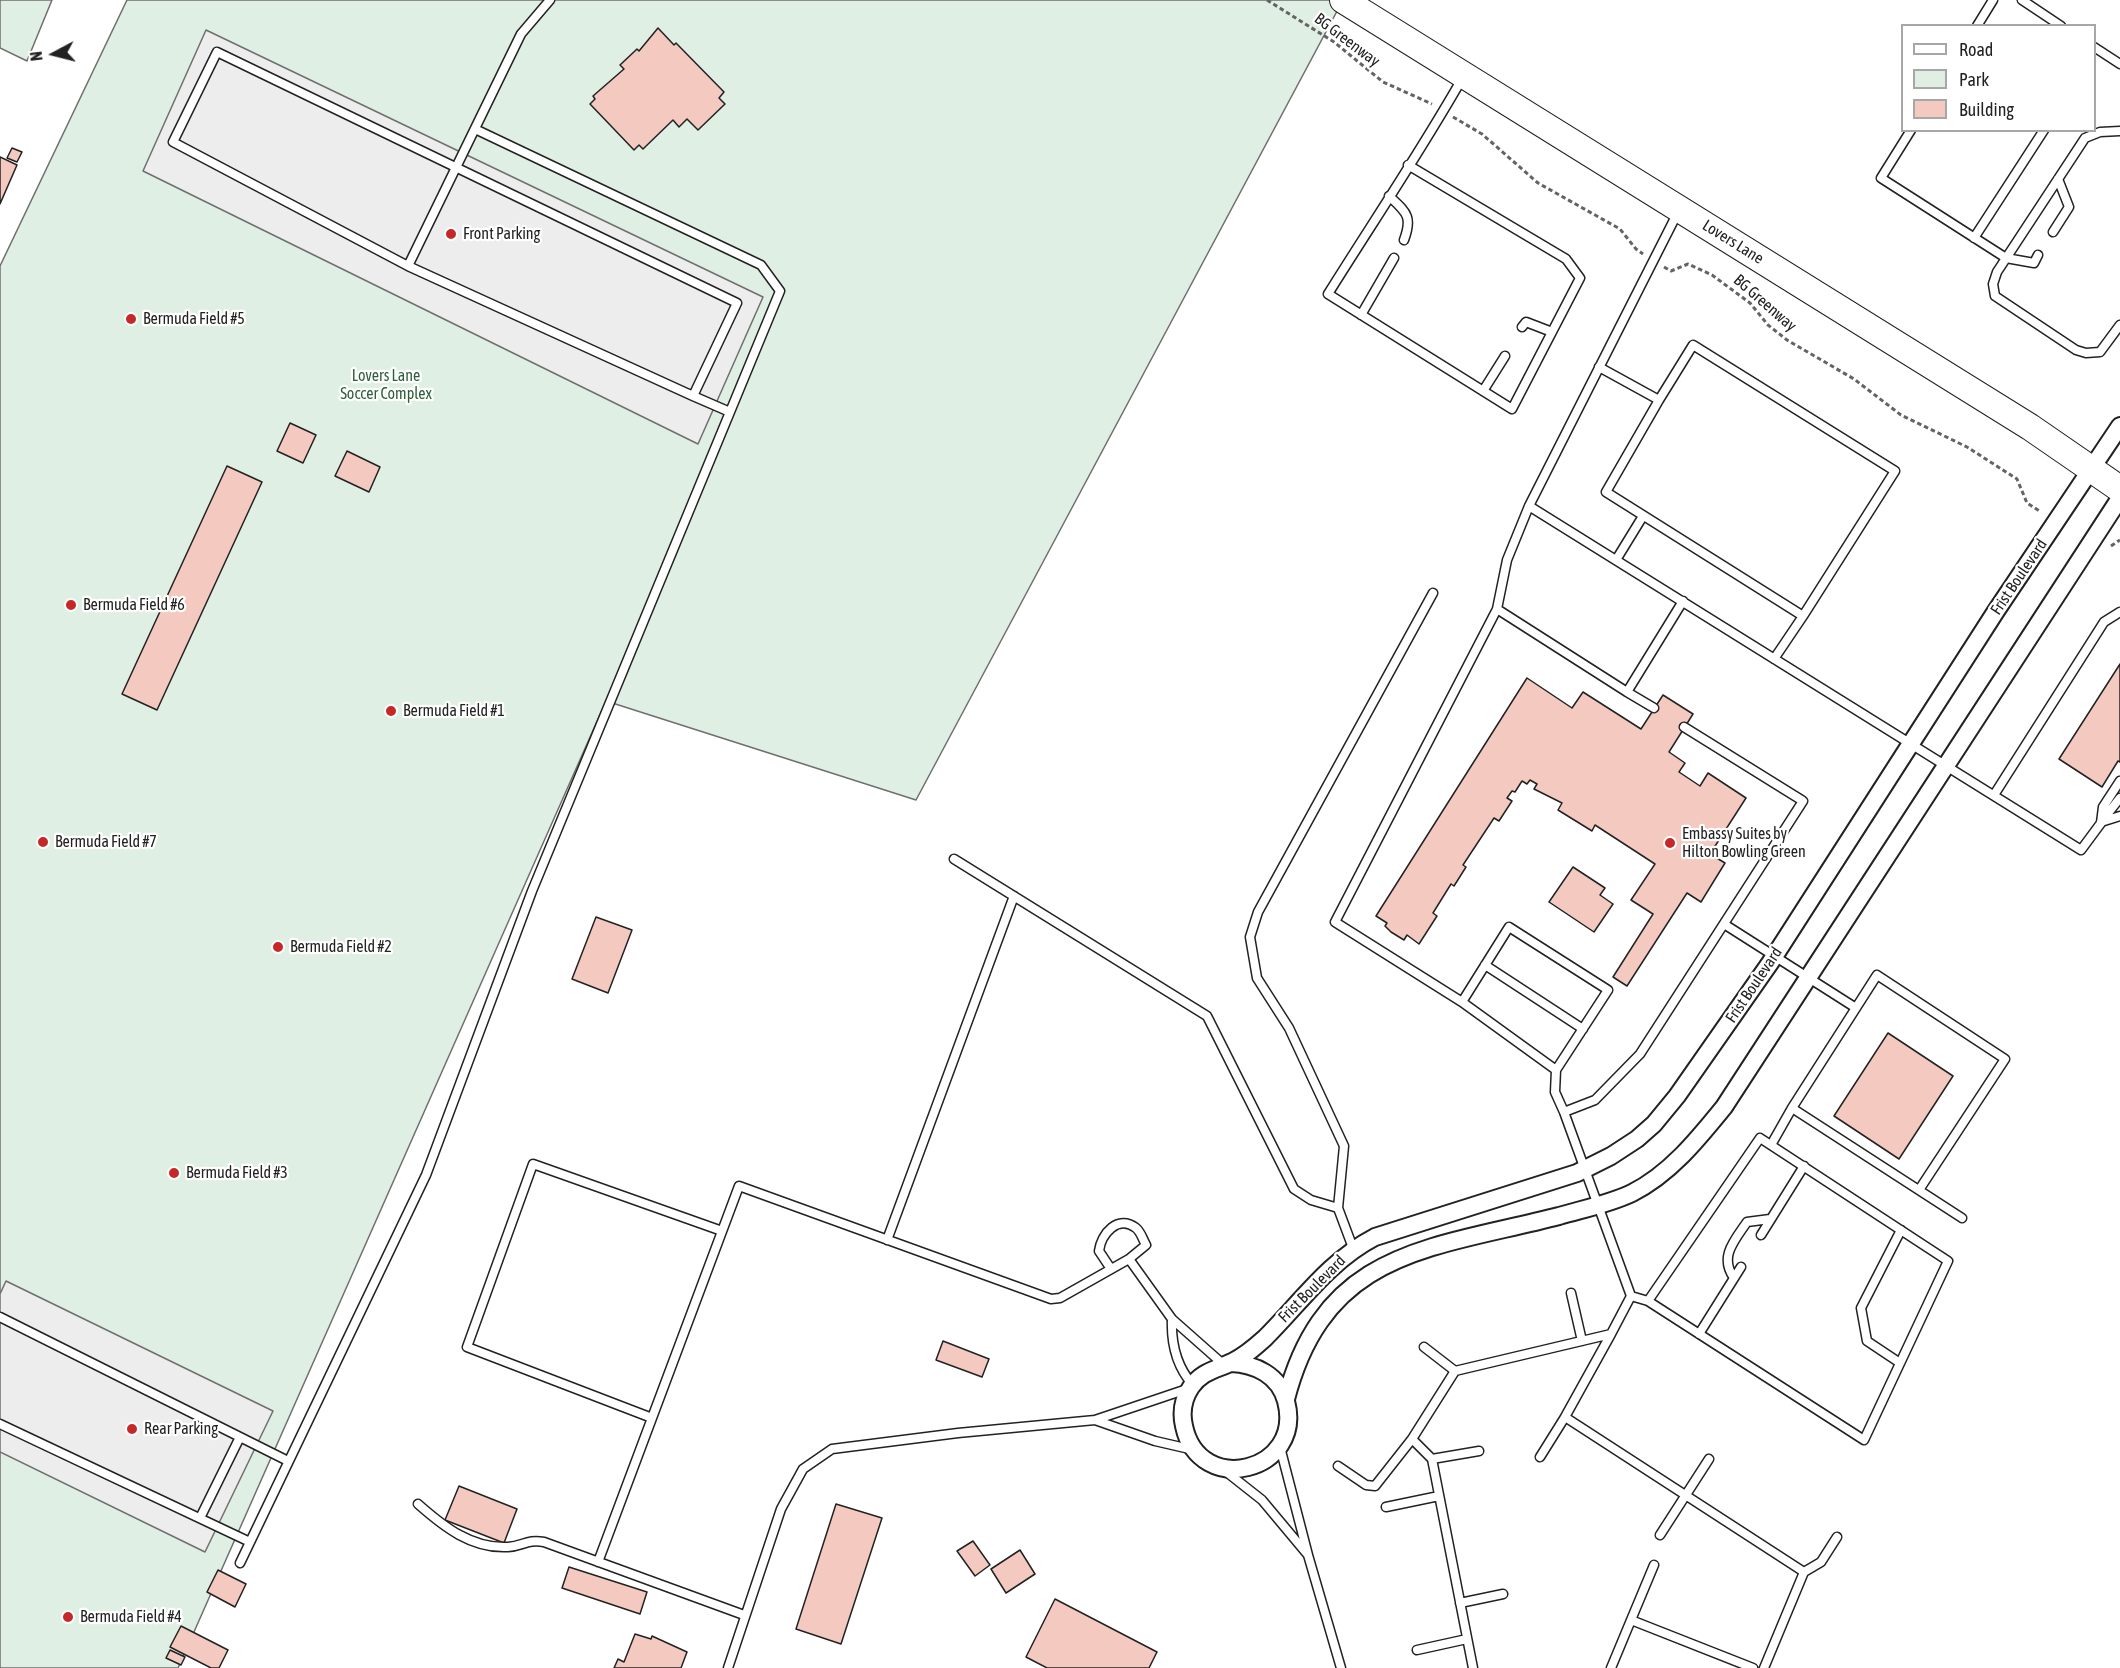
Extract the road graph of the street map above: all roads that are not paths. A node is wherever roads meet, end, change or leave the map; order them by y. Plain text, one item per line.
1 (550, 0) edge
2 (1343, 0) edge
3 (1993, 0) edge
4 (2022, 0) edge
5 (1978, 24) edge
6 (2058, 24) edge
7 (2096, 51) edge
8 (2120, 64) edge
9 (1464, 76) junction
10 (475, 129) junction
11 (2120, 131) edge
12 (1910, 132) edge
13 (2043, 132) edge
14 (1408, 165) junction
15 (457, 166) junction
16 (2058, 178) junction
17 (1389, 196) junction
18 (1680, 209) junction
19 (2053, 231) dead end
20 (1974, 238) junction
21 (1404, 240) dead end
22 (2038, 255) dead end
23 (1394, 258) dead end
24 (2006, 258) junction
25 (408, 266) junction
26 (1361, 315) junction
27 (2120, 325) edge
28 (1522, 327) dead end
29 (1552, 332) junction
30 (1505, 356) dead end
31 (1599, 367) junction
32 (1484, 391) junction
33 (693, 396) junction
34 (1659, 400) junction
35 (729, 412) junction
36 (2120, 426) edge
37 (2091, 469) junction
38 (2120, 489) edge
39 (2120, 498) edge
40 (1529, 507) junction
41 (1643, 516) junction
42 (1616, 560) junction
43 (1433, 593) dead end
44 (1683, 601) junction
45 (1497, 609) junction
46 (2120, 612) edge
47 (1803, 616) junction
48 (1774, 659) junction
49 (1627, 692) junction
50 (1654, 708) dead end
51 (1684, 727) dead end
52 (1911, 743) junction
53 (1946, 764) junction
54 (2120, 781) edge
55 (1994, 795) junction
56 (2120, 798) edge
57 (2120, 816) edge
58 (2100, 823) junction
59 (2120, 824) edge
60 (954, 859) dead end
61 (1014, 896) junction
62 (1724, 924) junction
63 (1774, 956) junction
64 (1485, 965) junction
65 (1807, 977) junction
66 (1462, 1002) junction
67 (1856, 1008) junction
68 (1583, 1029) junction
69 (1556, 1070) junction
70 (1792, 1108) junction
71 (1564, 1112) junction
72 (1771, 1145) junction
73 (1804, 1166) junction
74 (1585, 1170) junction
75 (1919, 1190) junction
76 (1600, 1205) junction
77 (1338, 1208) junction
78 (1962, 1218) dead end
79 (1770, 1220) junction
80 (1901, 1230) junction
81 (722, 1231) junction
82 (1761, 1235) dead end
83 (887, 1240) junction
84 (1353, 1248) junction
85 (1129, 1259) junction
86 (1741, 1267) dead end
87 (1111, 1269) junction
88 (1734, 1278) junction
89 (1571, 1293) dead end
90 (1631, 1296) junction
91 (1648, 1301) junction
92 (0, 1317) edge
93 (1172, 1319) junction
94 (1611, 1334) junction
95 (1699, 1334) junction
96 (1582, 1341) junction
97 (1424, 1347) dead end
98 (1900, 1363) junction
99 (1227, 1364) junction
100 (1455, 1371) junction
101 (1192, 1386) junction
102 (1286, 1399) junction
103 (1565, 1417) junction
104 (652, 1418) junction
105 (1095, 1420) junction
106 (0, 1424) edge
107 (240, 1437) junction
108 (1412, 1440) junction
109 (1280, 1447) junction
110 (1194, 1450) junction
111 (1479, 1451) dead end
112 (1540, 1457) dead end
113 (1432, 1459) junction
114 (1709, 1459) dead end
115 (288, 1461) junction
116 (1338, 1466) dead end
117 (1221, 1468) junction
118 (1439, 1496) junction
119 (1686, 1496) junction
120 (418, 1504) dead end
121 (1386, 1507) dead end
122 (200, 1518) junction
123 (1660, 1535) dead end
124 (1837, 1537) dead end
125 (250, 1542) junction
126 (1308, 1555) junction
127 (598, 1562) junction
128 (240, 1563) dead end
129 (1654, 1565) dead end
130 (1804, 1572) junction
131 (1503, 1594) dead end
132 (1460, 1603) junction
133 (744, 1615) junction
134 (1631, 1620) junction
135 (1467, 1639) junction
136 (1417, 1650) dead end
137 (728, 1668) edge
138 (1341, 1668) edge
139 (1473, 1668) edge
140 (1611, 1668) edge
141 (1753, 1668) edge
142 (1764, 1668) edge

1 - 10 lane
2 - 9 main road, Lovers Lane
3 - 5 lane
4 - 6 lane
7 - 8 lane
9 - 14 lane
9 - 18 main road, Lovers Lane
10 - 15 lane
10 - 35 lane
11 - 16 lane
12 - 20 lane
13 - 20 lane
14 - 17 lane
14 - 29 lane
15 - 25 lane
15 - 25 lane
15 - 33 lane
16 - 19 lane
16 - 24 lane
17 - 21 lane
17 - 26 lane
18 - 31 lane
18 - 37 main road, Lovers Lane
20 - 24 lane
22 - 24 lane
23 - 26 lane
24 - 27 lane
25 - 33 lane
26 - 32 lane
28 - 29 lane
29 - 32 lane
30 - 32 lane
31 - 34 lane
31 - 40 lane
33 - 35 lane
34 - 41 lane
34 - 47 lane
35 - 115 lane
36 - 37 street, Frist Boulevard
37 - 38 main road, Lovers Lane
37 - 52 street, Frist Boulevard
39 - 53 street, Frist Boulevard
40 - 42 lane
40 - 45 lane
41 - 42 lane
41 - 47 lane
42 - 44 lane
43 - 77 lane
44 - 48 lane
44 - 49 lane
45 - 49 lane
45 - 66 lane
46 - 55 lane
47 - 48 lane
48 - 52 lane
49 - 50 lane
51 - 62 lane
52 - 53 lane
52 - 63 street, Frist Boulevard
53 - 55 lane
53 - 65 street, Frist Boulevard
54 - 58 lane
55 - 58 lane
56 - 58 lane
57 - 58 lane
58 - 59 lane
60 - 61 lane
61 - 77 lane
61 - 83 lane
62 - 63 lane
62 - 71 lane
63 - 65 lane
63 - 74 street, Frist Boulevard
64 - 66 lane
64 - 68 lane
64 - 68 lane
65 - 67 lane
65 - 76 street, Frist Boulevard
66 - 69 lane
67 - 70 lane
67 - 75 lane
68 - 69 lane
69 - 71 lane
70 - 72 lane
70 - 75 lane
71 - 74 lane
72 - 73 lane
72 - 91 lane
73 - 79 lane
73 - 80 lane
74 - 76 lane
74 - 84 street, Frist Boulevard
75 - 78 lane
76 - 90 lane
76 - 102 street, Frist Boulevard
77 - 84 lane
79 - 82 lane
79 - 88 lane
80 - 98 lane
80 - 98 lane
81 - 83 lane
81 - 104 lane
81 - 104 lane
83 - 87 lane
84 - 99 street, Frist Boulevard
85 - 87 lane
85 - 87 lane
85 - 93 lane
86 - 88 lane
88 - 95 lane
89 - 96 lane
90 - 91 lane
90 - 94 lane
91 - 95 lane
92 - 107 lane
93 - 99 lane
93 - 101 lane
94 - 96 lane
94 - 103 lane
95 - 98 lane
96 - 100 lane
97 - 100 lane
99 - 101 street, Frist Boulevard
99 - 102 street
100 - 108 lane
101 - 105 lane
101 - 110 street
102 - 109 street, Frist Boulevard
103 - 112 lane
103 - 119 lane
104 - 127 lane
105 - 110 lane
105 - 133 lane
106 - 122 lane
107 - 115 lane
107 - 122 lane
108 - 113 lane
108 - 116 lane
109 - 117 street
109 - 126 lane
110 - 117 street
111 - 113 lane
113 - 118 lane
114 - 119 lane
115 - 125 lane
117 - 126 lane
118 - 121 lane
118 - 132 lane
119 - 123 lane
119 - 130 lane
120 - 127 lane
122 - 125 lane
124 - 130 lane
125 - 128 lane
126 - 138 lane
127 - 133 lane
129 - 134 lane
130 - 142 lane
131 - 132 lane
132 - 135 lane
133 - 137 lane
134 - 140 lane
134 - 141 lane
135 - 136 lane
135 - 139 lane

